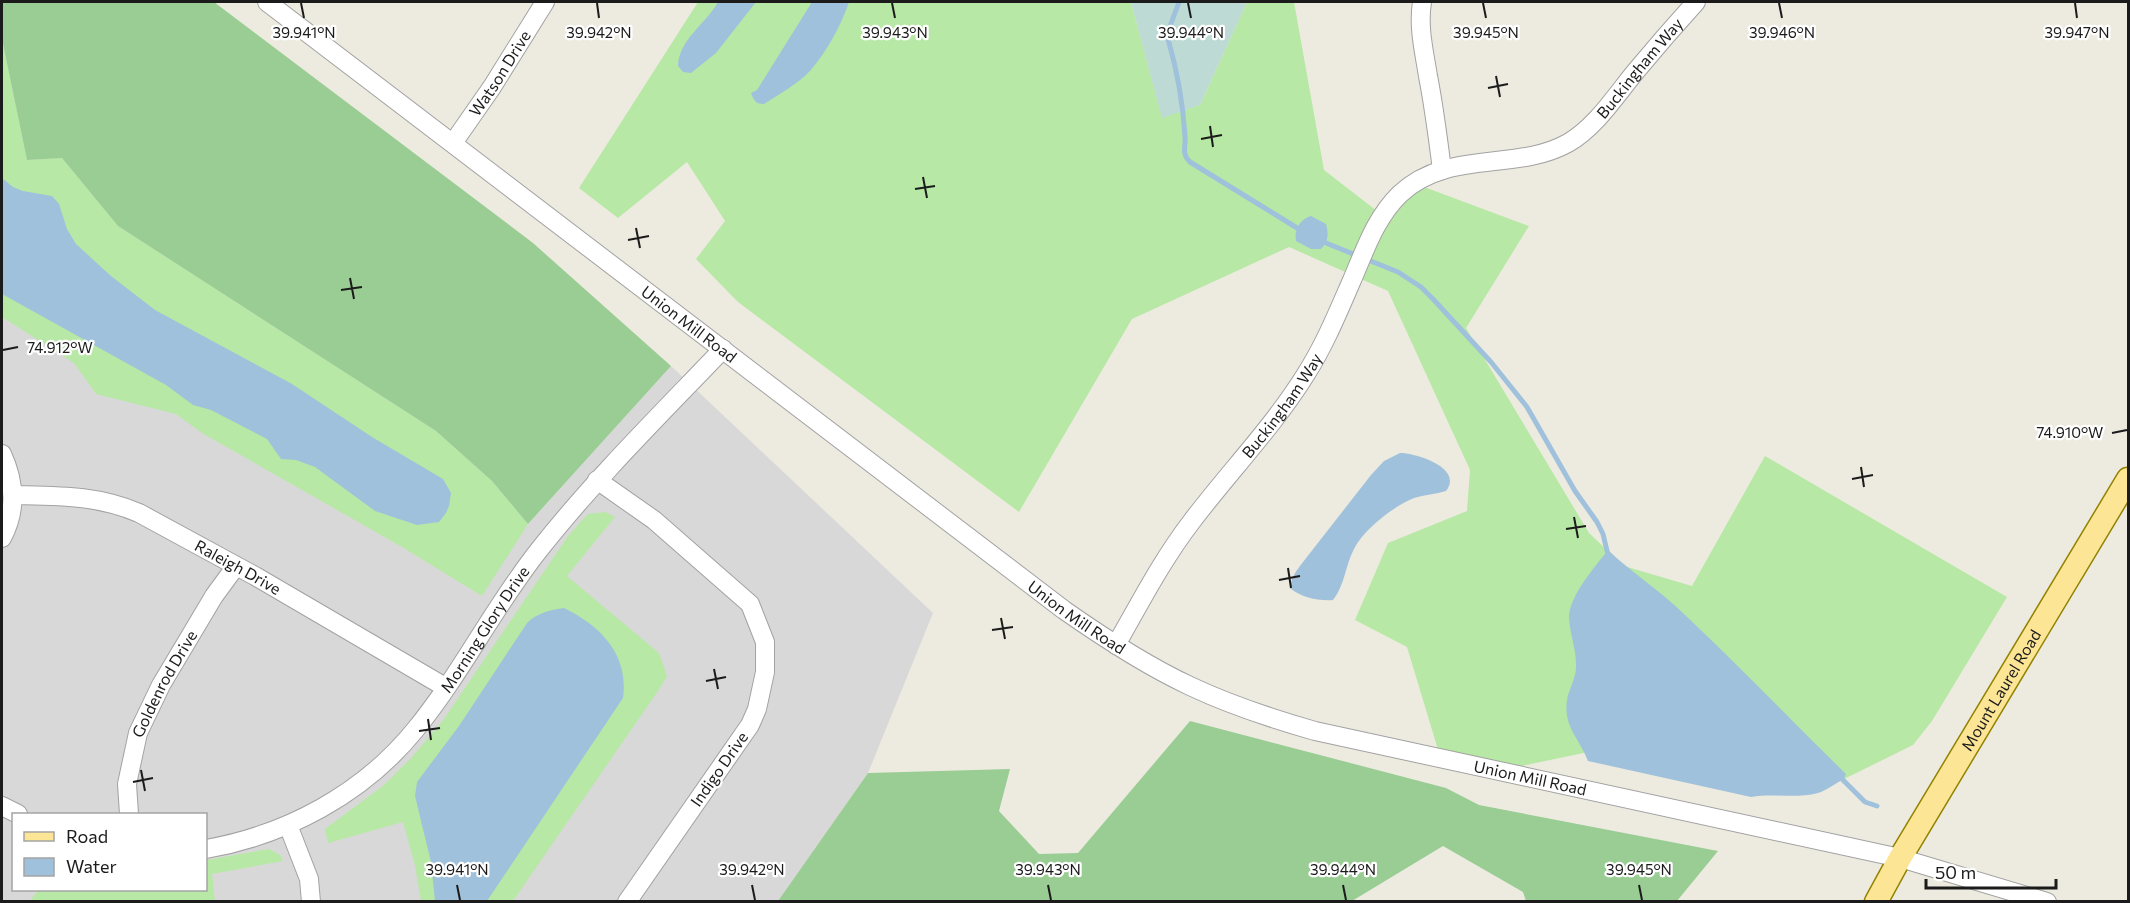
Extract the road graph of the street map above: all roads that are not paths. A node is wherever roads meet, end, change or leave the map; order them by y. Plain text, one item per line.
1 (267, 2) edge
2 (545, 2) edge
3 (1422, 2) edge
4 (1696, 2) edge
5 (453, 143) junction
6 (1442, 170) junction
7 (723, 349) junction
8 (2, 454) edge
9 (2128, 479) edge
10 (597, 480) junction
11 (14, 495) junction
12 (2, 538) edge
13 (236, 566) junction
14 (1116, 645) junction
15 (445, 687) junction
16 (2, 806) edge
17 (16, 813) edge
18 (129, 813) edge
19 (288, 825) junction
20 (207, 849) edge
21 (1900, 858) junction
22 (311, 902) edge
23 (627, 902) edge
24 (1876, 902) edge
25 (2047, 902) edge

1 - 5 street, Union Mill Road
2 - 5 street, Watson Drive
3 - 6 street
4 - 6 street, Buckingham Way
5 - 7 street, Union Mill Road
6 - 14 street, Buckingham Way
7 - 10 street, Morning Glory Drive
7 - 14 street, Union Mill Road
8 - 11 street
9 - 21 main road, Mount Laurel Road
10 - 15 street, Morning Glory Drive
10 - 23 street, Indigo Drive
11 - 12 street
11 - 13 street, Raleigh Drive
13 - 15 street, Raleigh Drive
13 - 18 street, Goldenrod Drive
14 - 21 street, Union Mill Road
15 - 19 street, Morning Glory Drive
16 - 17 street
19 - 20 street, Morning Glory Drive
19 - 22 street
21 - 24 main road, Mount Laurel Road
21 - 25 street, Union Mill Road

